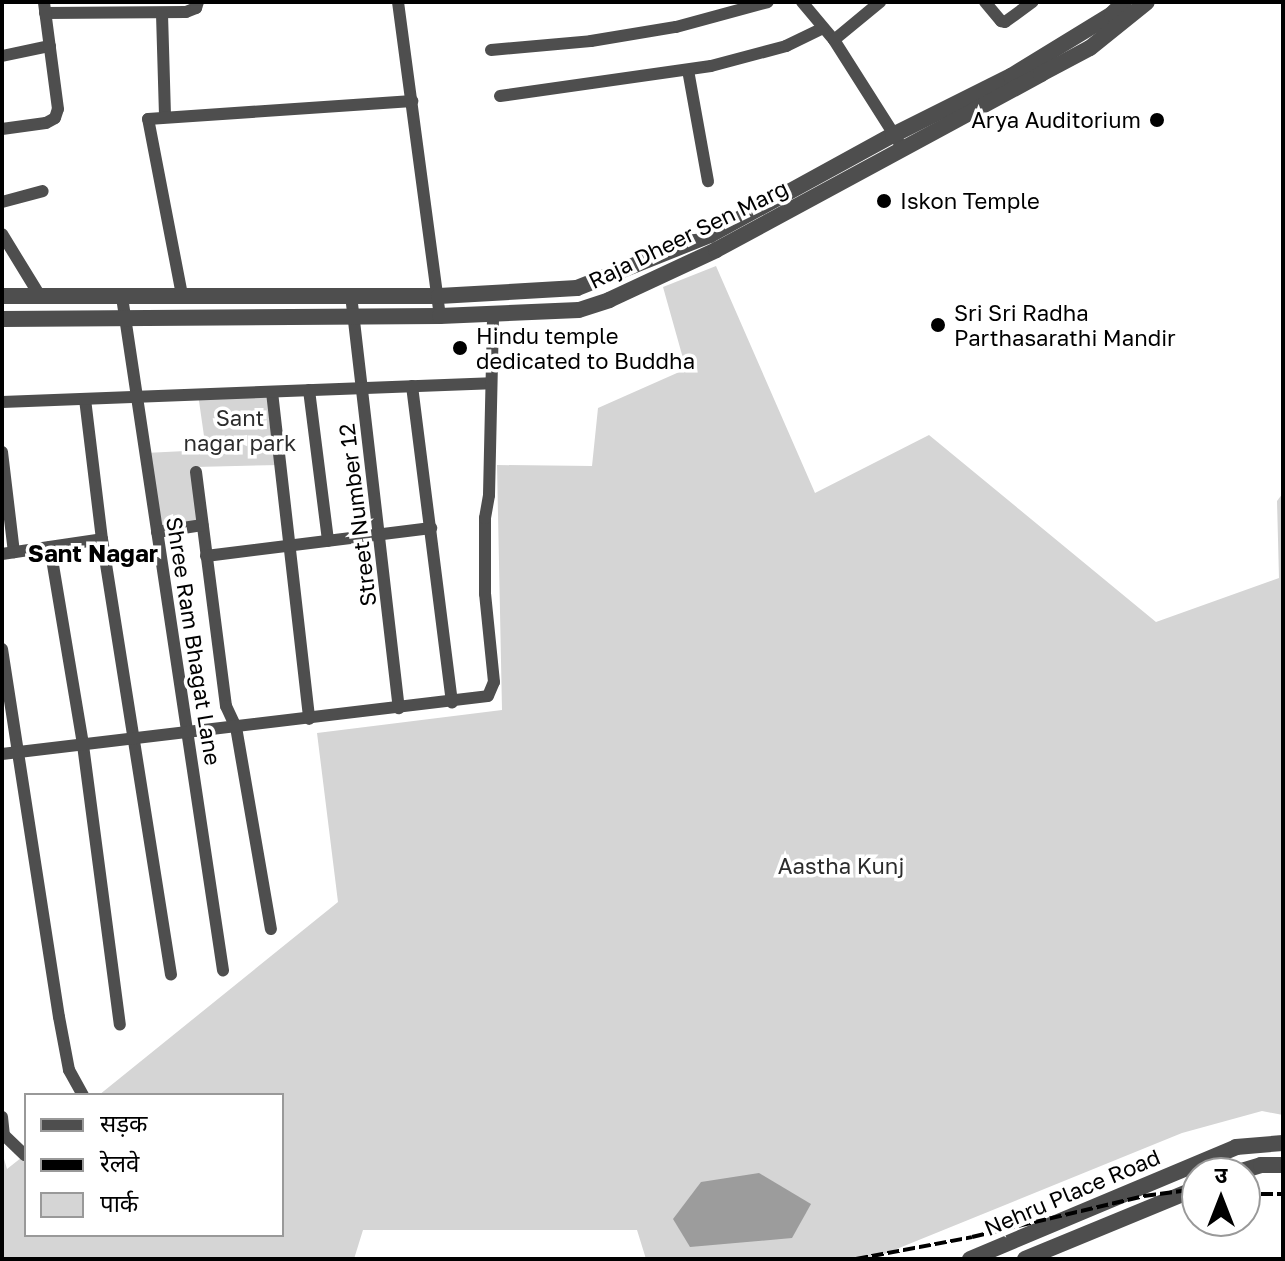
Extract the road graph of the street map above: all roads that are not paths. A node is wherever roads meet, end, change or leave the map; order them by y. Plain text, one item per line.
1 (198, 2) edge
2 (398, 2) edge
3 (768, 2) edge
4 (802, 2) edge
5 (880, 2) edge
6 (985, 2) edge
7 (1033, 2) edge
8 (1124, 2) edge
9 (1147, 2) edge
10 (44, 8) edge
11 (162, 14) junction
12 (823, 28) junction
13 (834, 40) junction
14 (50, 46) junction
15 (491, 50) dead end
16 (2, 56) edge
17 (688, 70) junction
18 (500, 96) dead end
19 (412, 101) junction
20 (165, 116) junction
21 (2, 129) edge
22 (898, 141) junction
23 (708, 181) dead end
24 (43, 191) dead end
25 (2, 202) edge
26 (2, 234) edge
27 (182, 295) junction
28 (351, 295) junction
29 (2, 296) edge
30 (40, 296) junction
31 (439, 296) junction
32 (122, 297) junction
33 (493, 313) junction
34 (440, 316) junction
35 (354, 317) junction
36 (2, 319) edge
37 (125, 319) junction
38 (491, 383) junction
39 (412, 386) junction
40 (362, 388) junction
41 (309, 390) junction
42 (272, 392) junction
43 (137, 397) junction
44 (85, 399) junction
45 (2, 402) edge
46 (2, 452) edge
47 (196, 472) dead end
48 (202, 525) junction
49 (431, 528) junction
50 (157, 532) junction
51 (379, 535) junction
52 (102, 539) junction
53 (328, 541) junction
54 (289, 546) junction
55 (50, 547) junction
56 (8, 553) edge
57 (206, 556) junction
58 (2, 649) edge
59 (452, 702) junction
60 (399, 708) junction
61 (309, 719) junction
62 (236, 727) junction
63 (188, 733) junction
64 (134, 739) junction
65 (83, 745) junction
66 (18, 753) junction
67 (2, 754) edge
68 (271, 929) dead end
69 (223, 970) dead end
70 (171, 975) dead end
71 (120, 1025) dead end
72 (82, 1093) edge
73 (2, 1117) edge
74 (1283, 1143) edge
75 (24, 1154) edge
76 (1261, 1165) edge
77 (1283, 1165) edge
78 (1181, 1195) edge
79 (970, 1259) edge
80 (1025, 1259) edge

1 - 11 street
2 - 19 street
3 - 15 street
4 - 12 street
5 - 13 street
6 - 7 street
8 - 22 street, Raja Dheer Sen Marg
9 - 22 street, Raja Dheer Sen Marg
10 - 11 street
10 - 14 street
11 - 20 street
12 - 13 street
12 - 17 street
13 - 22 street
14 - 16 street
14 - 21 street
17 - 18 street
17 - 23 street
19 - 20 street
19 - 31 street
20 - 27 street
22 - 31 street, Raja Dheer Sen Marg
22 - 33 street, Raja Dheer Sen Marg
24 - 25 street
26 - 30 street
27 - 28 street, Raja Dheer Sen Marg
27 - 32 street, Raja Dheer Sen Marg
28 - 31 street, Raja Dheer Sen Marg
28 - 35 street, Street Number 12
29 - 30 street, Raja Dheer Sen Marg
30 - 32 street, Raja Dheer Sen Marg
31 - 34 street
32 - 37 street, Shree Ram Bhagat Lane
33 - 34 street, Raja Dheer Sen Marg
33 - 38 street
34 - 35 street, Raja Dheer Sen Marg
35 - 37 street, Raja Dheer Sen Marg
35 - 40 street, Street Number 12
36 - 37 street, Raja Dheer Sen Marg
37 - 43 street, Shree Ram Bhagat Lane
38 - 39 street
38 - 59 street
39 - 40 street
39 - 49 street
40 - 41 street
40 - 51 street, Street Number 12
41 - 42 street
41 - 53 street
42 - 43 street
42 - 54 street
43 - 44 street
43 - 50 street, Shree Ram Bhagat Lane
44 - 45 street
44 - 52 street
46 - 56 street
47 - 48 street
48 - 50 street
48 - 57 street
49 - 51 street
49 - 59 street
50 - 63 street, Shree Ram Bhagat Lane
51 - 53 street
51 - 60 street, Street Number 12
52 - 55 street
52 - 64 street
53 - 54 street
54 - 57 street
54 - 61 street
55 - 56 street
55 - 65 street
57 - 62 street
58 - 66 street
59 - 60 street
60 - 61 street
61 - 62 street
62 - 63 street
62 - 68 street
63 - 64 street
63 - 69 street, Shree Ram Bhagat Lane
64 - 65 street
64 - 70 street
65 - 66 street
65 - 71 street
66 - 67 street
66 - 72 street
73 - 75 street
74 - 79 street, Nehru Place Road
76 - 77 street
78 - 80 street, Nehru Place Road

